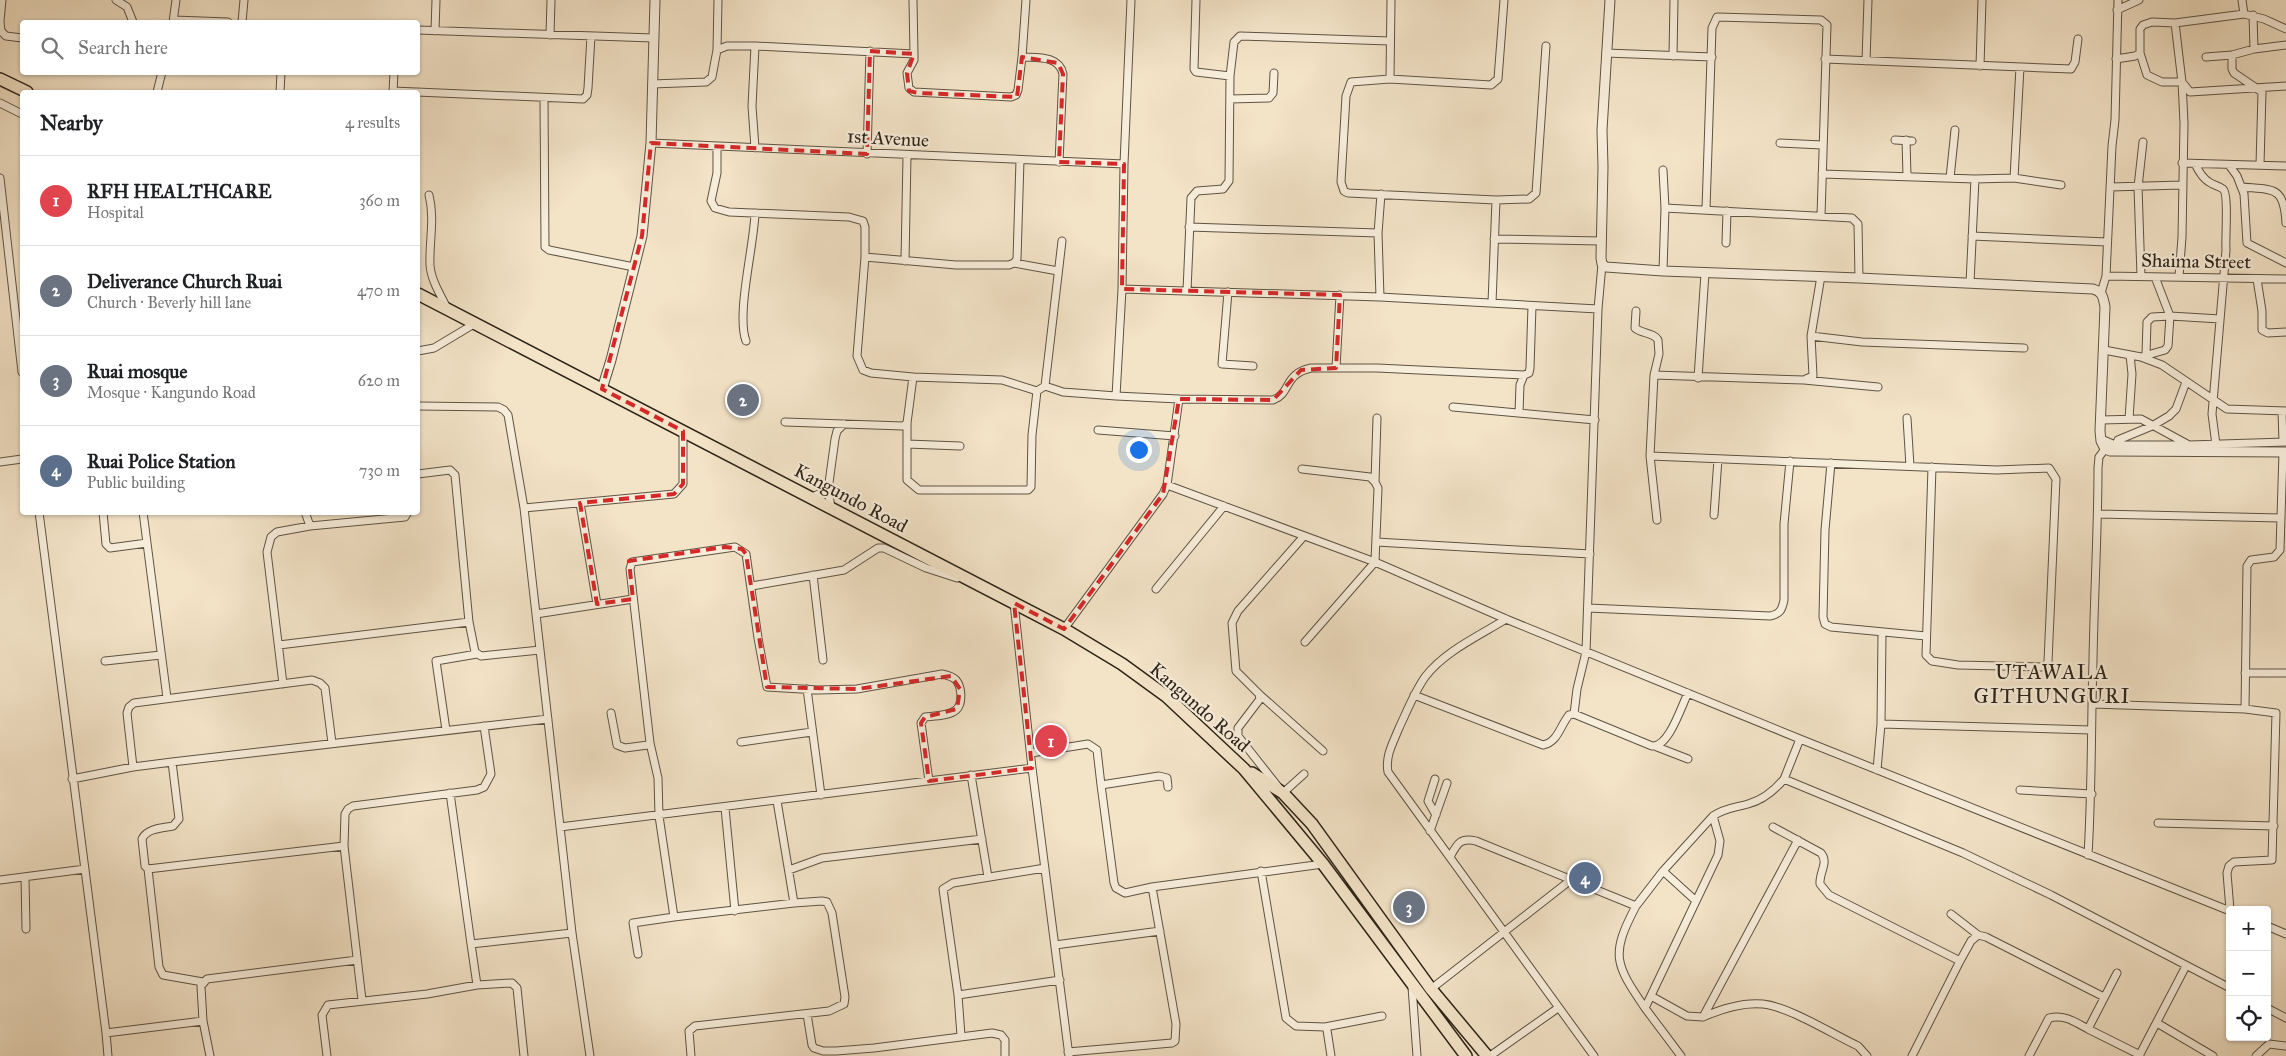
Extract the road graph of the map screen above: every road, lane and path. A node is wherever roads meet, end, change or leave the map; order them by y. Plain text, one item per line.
1 (2, 0) edge
2 (116, 0) edge
3 (176, 0) edge
4 (244, 0) edge
5 (436, 0) edge
6 (551, 0) edge
7 (655, 0) edge
8 (718, 0) edge
9 (914, 0) edge
10 (1026, 0) edge
11 (1131, 0) edge
12 (1196, 0) edge
13 (1391, 0) edge
14 (1504, 0) edge
15 (1610, 0) edge
16 (1674, 0) edge
17 (1868, 0) edge
18 (1982, 0) edge
19 (2118, 0) edge
20 (2139, 0) edge
21 (2242, 0) edge
22 (2117, 10) junction
23 (2244, 14) junction
24 (2253, 16) junction
25 (132, 20) edge
26 (174, 20) edge
27 (242, 20) edge
28 (0, 22) edge
29 (2175, 23) junction
30 (2286, 29) edge
31 (420, 30) edge
32 (435, 31) junction
33 (550, 35) junction
34 (591, 36) junction
35 (20, 38) edge
36 (653, 38) junction
37 (2078, 39) dead end
38 (1390, 41) junction
39 (2286, 45) edge
40 (756, 46) junction
41 (1546, 46) dead end
42 (2254, 49) junction
43 (717, 50) junction
44 (870, 51) junction
45 (1606, 52) junction
46 (2140, 53) junction
47 (914, 54) junction
48 (2232, 55) junction
49 (1673, 56) junction
50 (1712, 56) junction
51 (2206, 56) dead end
52 (1022, 57) junction
53 (1825, 59) junction
54 (2116, 60) junction
55 (1866, 61) junction
56 (1980, 66) junction
57 (2020, 67) junction
58 (1274, 73) dead end
59 (161, 75) edge
60 (281, 75) edge
61 (394, 75) edge
62 (1230, 76) junction
63 (0, 78) edge
64 (1390, 80) junction
65 (2182, 82) junction
66 (652, 84) junction
67 (2286, 86) edge
68 (2260, 88) junction
69 (23, 90) edge
70 (158, 90) edge
71 (280, 90) edge
72 (393, 90) edge
73 (420, 93) edge
74 (544, 98) junction
75 (1230, 99) junction
76 (0, 103) edge
77 (20, 113) edge
78 (1956, 130) dead end
79 (1895, 140) dead end
80 (2143, 142) dead end
81 (651, 143) junction
82 (1780, 143) dead end
83 (1822, 145) junction
84 (717, 147) junction
85 (754, 148) junction
86 (867, 154) junction
87 (907, 156) junction
88 (1020, 160) junction
89 (1059, 162) junction
90 (2182, 163) junction
91 (1124, 164) junction
92 (2195, 164) junction
93 (2229, 165) junction
94 (2260, 165) junction
95 (2286, 166) edge
96 (1663, 170) dead end
97 (1822, 174) junction
98 (1907, 176) junction
99 (0, 178) edge
100 (1950, 178) junction
101 (2014, 178) junction
102 (1975, 180) junction
103 (2061, 185) dead end
104 (2182, 185) junction
105 (2110, 187) junction
106 (2138, 187) junction
107 (2242, 187) junction
108 (1381, 194) junction
109 (429, 195) dead end
110 (1496, 200) junction
111 (2285, 200) edge
112 (1665, 208) junction
113 (1706, 209) junction
114 (1727, 210) junction
115 (755, 214) junction
116 (1821, 216) junction
117 (2286, 223) edge
118 (1189, 226) junction
119 (1378, 233) junction
120 (1972, 236) junction
121 (1494, 239) junction
122 (1601, 240) junction
123 (1062, 241) dead end
124 (2107, 242) junction
125 (1726, 243) dead end
126 (865, 257) junction
127 (905, 261) junction
128 (1014, 263) junction
129 (2286, 263) edge
130 (1602, 264) junction
131 (634, 267) junction
132 (1663, 271) junction
133 (1058, 272) junction
134 (1705, 273) junction
135 (1821, 276) junction
136 (2106, 276) junction
137 (2141, 276) junction
138 (2155, 276) junction
139 (2178, 277) junction
140 (1859, 278) junction
141 (2223, 279) junction
142 (2257, 279) junction
143 (2286, 279) edge
144 (1970, 283) junction
145 (1122, 289) junction
146 (1187, 291) junction
147 (1228, 292) junction
148 (2101, 293) junction
149 (420, 295) edge
150 (1340, 295) junction
151 (1380, 297) junction
152 (1492, 303) junction
153 (1532, 306) junction
154 (449, 310) junction
155 (1598, 310) junction
156 (1636, 311) dead end
157 (2170, 316) junction
158 (2220, 320) junction
159 (474, 324) junction
160 (2286, 332) edge
161 (20, 335) edge
162 (1811, 336) junction
163 (746, 341) dead end
164 (2024, 348) dead end
165 (2104, 350) junction
166 (420, 351) edge
167 (2130, 355) junction
168 (2144, 356) junction
169 (1253, 366) dead end
170 (1336, 368) junction
171 (1524, 375) junction
172 (1654, 375) junction
173 (913, 377) junction
174 (1698, 378) junction
175 (1804, 380) junction
176 (2186, 382) junction
177 (1046, 386) junction
178 (1878, 387) dead end
179 (602, 389) junction
180 (1038, 391) junction
181 (1116, 396) junction
182 (1179, 399) junction
183 (2213, 402) junction
184 (420, 406) edge
185 (1453, 407) dead end
186 (2284, 411) edge
187 (1519, 413) junction
188 (1377, 418) dead end
189 (1907, 418) dead end
190 (2129, 419) junction
191 (1595, 420) junction
192 (2101, 420) junction
193 (785, 422) dead end
194 (907, 423) junction
195 (844, 424) junction
196 (2152, 426) junction
197 (1098, 430) dead end
198 (683, 431) junction
199 (1175, 436) junction
200 (907, 444) junction
201 (2189, 445) junction
202 (2216, 445) junction
203 (960, 446) dead end
204 (2284, 447) edge
205 (2111, 448) junction
206 (1650, 456) junction
207 (20, 459) edge
208 (1718, 459) junction
209 (1790, 461) junction
210 (0, 462) edge
211 (1831, 463) junction
212 (1910, 466) junction
213 (1932, 467) junction
214 (1302, 469) dead end
215 (420, 474) edge
216 (1376, 482) junction
217 (1167, 485) junction
218 (828, 490) junction
219 (812, 497) junction
220 (580, 503) junction
221 (1224, 506) junction
222 (831, 507) junction
223 (524, 508) junction
224 (2098, 514) junction
225 (39, 515) edge
226 (103, 515) edge
227 (143, 515) edge
228 (306, 515) edge
229 (406, 515) edge
230 (1714, 515) dead end
231 (2281, 518) junction
232 (1656, 520) dead end
233 (310, 526) junction
234 (1304, 536) junction
235 (1376, 542) junction
236 (146, 544) junction
237 (1590, 554) junction
238 (1375, 562) junction
239 (813, 575) junction
240 (975, 582) junction
241 (752, 586) junction
242 (1156, 590) dead end
243 (633, 599) junction
244 (1014, 603) junction
245 (597, 604) junction
246 (1588, 608) junction
247 (536, 614) junction
248 (1506, 619) junction
249 (469, 622) junction
250 (1064, 629) junction
251 (1882, 632) junction
252 (1926, 636) junction
253 (1304, 642) dead end
254 (279, 644) junction
255 (540, 650) junction
256 (1586, 652) junction
257 (477, 654) junction
258 (161, 655) junction
259 (823, 660) dead end
260 (105, 662) dead end
261 (2286, 673) edge
262 (2245, 674) junction
263 (283, 684) junction
264 (807, 689) junction
265 (1688, 693) junction
266 (1259, 694) junction
267 (1414, 695) junction
268 (167, 698) junction
269 (2092, 704) junction
270 (2245, 709) junction
271 (611, 712) dead end
272 (1574, 714) junction
273 (548, 719) junction
274 (1881, 724) junction
275 (484, 726) junction
276 (446, 730) junction
277 (2091, 730) junction
278 (812, 732) junction
279 (1800, 740) junction
280 (741, 742) dead end
281 (332, 743) junction
282 (650, 743) junction
283 (1657, 747) junction
284 (1323, 751) dead end
285 (1031, 753) junction
286 (1688, 759) dead end
287 (172, 762) junction
288 (133, 767) junction
289 (1032, 768) junction
290 (1244, 768) junction
291 (1877, 770) junction
292 (1304, 774) dead end
293 (971, 775) junction
294 (72, 779) junction
295 (1435, 779) dead end
296 (1784, 779) junction
297 (929, 780) junction
298 (1447, 783) dead end
299 (1101, 785) junction
300 (1168, 788) dead end
301 (2020, 790) dead end
302 (450, 793) junction
303 (1283, 793) junction
304 (2092, 794) junction
305 (821, 795) junction
306 (777, 801) junction
307 (724, 808) junction
308 (1436, 815) junction
309 (659, 816) junction
310 (1713, 816) junction
311 (2158, 823) dead end
312 (1312, 824) junction
313 (2274, 826) junction
314 (560, 827) junction
315 (1773, 827) dead end
316 (1430, 831) junction
317 (1300, 836) junction
318 (982, 839) junction
319 (1798, 840) junction
320 (344, 846) junction
321 (2088, 855) junction
322 (1450, 857) junction
323 (1323, 864) junction
324 (1045, 868) junction
325 (85, 869) junction
326 (148, 869) junction
327 (789, 870) junction
328 (1261, 871) junction
329 (1663, 871) junction
330 (25, 877) junction
331 (988, 877) junction
332 (1572, 879) junction
333 (0, 880) edge
334 (1152, 887) junction
335 (1696, 901) junction
336 (794, 904) junction
337 (1636, 906) junction
338 (2230, 906) edge
339 (2226, 908) edge
340 (735, 911) junction
341 (1951, 914) dead end
342 (674, 917) junction
343 (2271, 928) edge
344 (26, 929) dead end
345 (1160, 930) junction
346 (572, 933) junction
347 (1504, 933) junction
348 (2286, 934) edge
349 (1978, 935) junction
350 (471, 944) junction
351 (1055, 945) junction
352 (638, 954) dead end
353 (357, 960) junction
354 (1960, 961) junction
355 (2186, 966) junction
356 (2116, 973) dead end
357 (1060, 980) junction
358 (203, 982) junction
359 (1412, 982) junction
360 (477, 984) junction
361 (2226, 986) edge
362 (1431, 989) junction
363 (958, 994) junction
364 (1650, 996) junction
365 (2104, 997) junction
366 (362, 1000) junction
367 (1558, 1008) junction
368 (1645, 1008) junction
369 (2271, 1010) edge
370 (807, 1014) junction
371 (1382, 1016) dead end
372 (1703, 1017) junction
373 (2286, 1018) edge
374 (202, 1021) junction
375 (2157, 1023) junction
376 (1325, 1027) junction
377 (2088, 1029) junction
378 (106, 1033) junction
379 (961, 1036) junction
380 (2284, 1046) dead end
381 (814, 1048) junction
382 (1069, 1054) edge
383 (108, 1056) edge
384 (210, 1056) edge
385 (327, 1056) edge
386 (524, 1056) edge
387 (590, 1056) edge
388 (691, 1056) edge
389 (814, 1056) edge
390 (1005, 1056) edge
391 (1331, 1056) edge
392 (1417, 1056) edge
393 (1466, 1056) edge
394 (1488, 1056) edge
395 (1594, 1056) edge
396 (1681, 1056) edge
397 (1867, 1056) edge
398 (1912, 1056) edge
399 (2029, 1056) edge
400 (2139, 1056) edge
401 (2213, 1056) edge
402 (2256, 1056) edge

1 - 28 street
2 - 25 street
3 - 26 street
4 - 27 street
5 - 32 street
6 - 33 street
7 - 36 street
8 - 43 street
9 - 47 street
10 - 52 street
11 - 91 street
12 - 62 street
13 - 38 street
14 - 64 street
15 - 45 street
16 - 49 street
17 - 55 street
18 - 56 street
19 - 22 street
20 - 22 street
21 - 23 street
22 - 54 street
23 - 24 street
23 - 29 street
24 - 30 street
24 - 42 street
28 - 35 street
29 - 46 street
29 - 65 street
31 - 32 street
32 - 33 street
33 - 34 street
34 - 36 street
34 - 74 street
36 - 66 street
37 - 57 street
38 - 62 street
38 - 64 street
39 - 42 street
40 - 43 street
40 - 44 street
40 - 85 street
41 - 110 street
42 - 48 street
43 - 66 street
44 - 47 street
44 - 86 street
45 - 49 street
45 - 122 street
46 - 54 street
46 - 65 street
47 - 52 street
48 - 51 street
48 - 68 street
49 - 50 street
50 - 53 street
50 - 113 street
52 - 89 street
53 - 55 street
53 - 83 street
54 - 105 street
55 - 56 street
56 - 57 street
57 - 101 street
58 - 75 street
59 - 70 street
60 - 71 street
61 - 72 street
62 - 75 street
63 - 69 highway
64 - 108 street
65 - 68 street
65 - 90 street
66 - 81 street
67 - 68 street
68 - 94 street
73 - 74 street
74 - 131 street
75 - 118 street
76 - 77 street
78 - 100 street
79 - 98 street
80 - 106 street
81 - 84 street, 1st Avenue
81 - 131 street
82 - 83 street
83 - 97 street
84 - 85 street, 1st Avenue
84 - 115 street
85 - 86 street, 1st Avenue
86 - 87 street, 1st Avenue
87 - 88 street, 1st Avenue
87 - 127 street
88 - 89 street, 1st Avenue
88 - 128 street
89 - 91 street, 1st Avenue
90 - 92 street
90 - 104 street
91 - 145 street
92 - 93 street
92 - 141 street
93 - 94 street
93 - 107 street
94 - 95 street
96 - 112 street
97 - 98 street
97 - 116 street
98 - 100 street
99 - 161 street
100 - 102 street
101 - 102 street
101 - 103 street
102 - 120 street
104 - 106 street
104 - 139 street
105 - 106 street
105 - 124 street
106 - 137 street
107 - 111 street
107 - 129 street
108 - 110 street
108 - 119 street
109 - 154 street
110 - 121 street
111 - 117 street
112 - 113 street
112 - 132 street
113 - 114 street
114 - 116 street
114 - 125 street
115 - 126 street
115 - 163 street
116 - 140 street
118 - 119 street
118 - 146 street
119 - 151 street
120 - 124 street
120 - 144 street
121 - 122 street
121 - 152 street
122 - 130 street
123 - 133 street
124 - 136 street
126 - 127 street
126 - 173 street
127 - 128 street
128 - 133 street
130 - 132 street
130 - 155 street
131 - 179 street
132 - 134 street
133 - 177 street
134 - 135 street
134 - 174 street
135 - 140 street
135 - 162 street
136 - 137 street, Shaima Street
136 - 148 street
137 - 138 street, Shaima Street
138 - 139 street, Shaima Street
138 - 157 street
139 - 141 street, Shaima Street
140 - 144 street
141 - 142 street, Shaima Street
141 - 158 street
142 - 143 street, Shaima Street
142 - 160 street
144 - 148 street
145 - 146 street
145 - 181 street
146 - 147 street
147 - 150 street
147 - 169 street
148 - 165 street
149 - 154 highway, Kangundo Road
150 - 151 street
150 - 170 street
151 - 152 street
152 - 153 street
153 - 155 street
153 - 171 street
154 - 159 highway, Kangundo Road
155 - 191 street
156 - 172 street
157 - 158 street
157 - 168 street
157 - 168 street
158 - 183 street
159 - 166 street
159 - 179 highway, Kangundo Road
162 - 164 street
162 - 175 street
165 - 167 street
165 - 192 street
167 - 168 street
167 - 190 street
168 - 176 street
170 - 171 street
170 - 182 street
171 - 187 street
172 - 174 street
172 - 206 street
173 - 180 street
173 - 194 street
174 - 175 street
175 - 178 street
176 - 183 street
176 - 196 street
177 - 180 street
177 - 181 street
179 - 198 highway, Kangundo Road
180 - 200 street
181 - 182 street
182 - 199 street
183 - 186 street
183 - 202 street
184 - 223 street
185 - 187 street
186 - 204 street
187 - 191 street
188 - 216 street
189 - 212 street
190 - 192 street
190 - 196 street
191 - 237 street
192 - 205 street
193 - 195 street
194 - 195 street
194 - 200 street
195 - 218 street
196 - 201 street
196 - 205 street
197 - 199 street
198 - 219 highway, Kangundo Road
198 - 220 street
199 - 217 street
200 - 203 street
201 - 202 street
201 - 205 street
202 - 204 street
204 - 205 street
204 - 231 street
205 - 224 street
206 - 208 street
206 - 232 street
207 - 210 street
208 - 209 street
208 - 230 street
209 - 211 street
209 - 246 street
211 - 212 street
211 - 251 street
212 - 213 street
213 - 252 street
213 - 252 street
214 - 216 street
215 - 249 street
216 - 235 street
217 - 221 street
217 - 250 street
218 - 219 street
218 - 222 street
219 - 222 highway, Kangundo Road
220 - 223 street
220 - 245 street
221 - 234 street
221 - 242 street
222 - 240 highway, Kangundo Road
223 - 247 street
224 - 231 street
224 - 269 street
225 - 294 street
226 - 236 street
227 - 236 street
228 - 233 street
229 - 233 street
231 - 262 street
233 - 254 street
234 - 238 street
234 - 266 street
235 - 237 street
235 - 238 street
236 - 258 street
237 - 246 street
238 - 248 street
238 - 253 street
239 - 240 street
239 - 241 street
239 - 259 street
240 - 244 highway, Kangundo Road
241 - 243 street
241 - 264 street
243 - 245 street
243 - 282 street
244 - 250 highway, Kangundo Road
244 - 285 street
245 - 247 street
246 - 256 street
247 - 255 street
248 - 256 street
248 - 267 street
249 - 254 street
249 - 257 street
250 - 290 highway, Kangundo Road
251 - 252 street
251 - 274 street
254 - 263 street
255 - 257 street
255 - 273 street
256 - 265 street
256 - 272 street
257 - 276 street
258 - 260 street
258 - 268 street
261 - 262 street
262 - 270 street
263 - 268 street
263 - 281 street
264 - 278 street
264 - 297 street
265 - 279 street
265 - 283 street
266 - 284 street
266 - 303 street
267 - 272 street
267 - 316 street
268 - 288 street
269 - 270 street
269 - 277 street
270 - 313 street
271 - 282 street
272 - 283 street
273 - 275 street
273 - 314 street
274 - 277 street
274 - 291 street
275 - 276 street
275 - 302 street
276 - 281 street
277 - 304 street
278 - 280 street
278 - 305 street
279 - 291 street
279 - 296 street
281 - 287 street
282 - 309 street
283 - 286 street
285 - 289 street
285 - 299 street
287 - 288 street
287 - 326 street
288 - 294 street
289 - 293 street
289 - 324 street
290 - 303 highway, Kangundo Road
290 - 317 highway, Kangundo Road
291 - 321 street
292 - 303 street
293 - 297 street
293 - 318 street
294 - 325 street
295 - 308 street
296 - 310 street
296 - 355 street
297 - 305 street
298 - 308 street
299 - 300 street
299 - 334 street
301 - 304 street
302 - 320 street
302 - 350 street
303 - 312 highway, Kangundo Road
304 - 321 street
305 - 306 street
306 - 307 street
306 - 327 street
307 - 309 street
307 - 340 street
308 - 316 street
309 - 314 street
309 - 342 street
310 - 329 street
310 - 335 street
311 - 313 street
312 - 317 highway
312 - 362 highway, Kangundo Road
313 - 338 street
314 - 346 street
315 - 319 street
316 - 322 street
317 - 323 highway, Kangundo Road
318 - 327 street
318 - 331 street
319 - 354 street
319 - 372 street
320 - 326 street
320 - 353 street
321 - 339 street
322 - 332 street
322 - 347 street
323 - 328 street
323 - 359 highway, Kangundo Road
324 - 331 street
324 - 351 street
325 - 330 street
325 - 378 street
326 - 358 street
327 - 336 street
328 - 334 street
328 - 376 street
329 - 335 street
329 - 337 street
330 - 333 street
330 - 344 street
331 - 363 street
332 - 337 street
332 - 347 street
334 - 345 street
335 - 364 street
336 - 340 street
336 - 370 street
337 - 368 street
340 - 342 street
341 - 349 street
342 - 352 street
343 - 348 street
345 - 351 street
345 - 382 street
346 - 350 street
346 - 387 street
347 - 362 street
347 - 367 street
349 - 354 street
349 - 365 street
350 - 360 street
351 - 357 street
353 - 358 street
353 - 366 street
354 - 398 street
355 - 361 street
355 - 375 street
356 - 365 street
357 - 363 street
357 - 382 street
358 - 374 street
359 - 392 street
359 - 393 highway, Kangundo Road
360 - 366 street
360 - 386 street
362 - 394 highway, Kangundo Road
363 - 379 street
364 - 368 street
364 - 372 street
365 - 377 street
366 - 385 street
367 - 394 street
367 - 395 street
368 - 396 street
369 - 373 street
370 - 381 street
370 - 388 street
371 - 376 street
372 - 397 street
374 - 378 street
374 - 384 street
375 - 400 street
375 - 401 street
376 - 391 street
377 - 399 street
377 - 400 street
378 - 383 street
379 - 381 street
379 - 390 street
380 - 402 street
381 - 389 street

